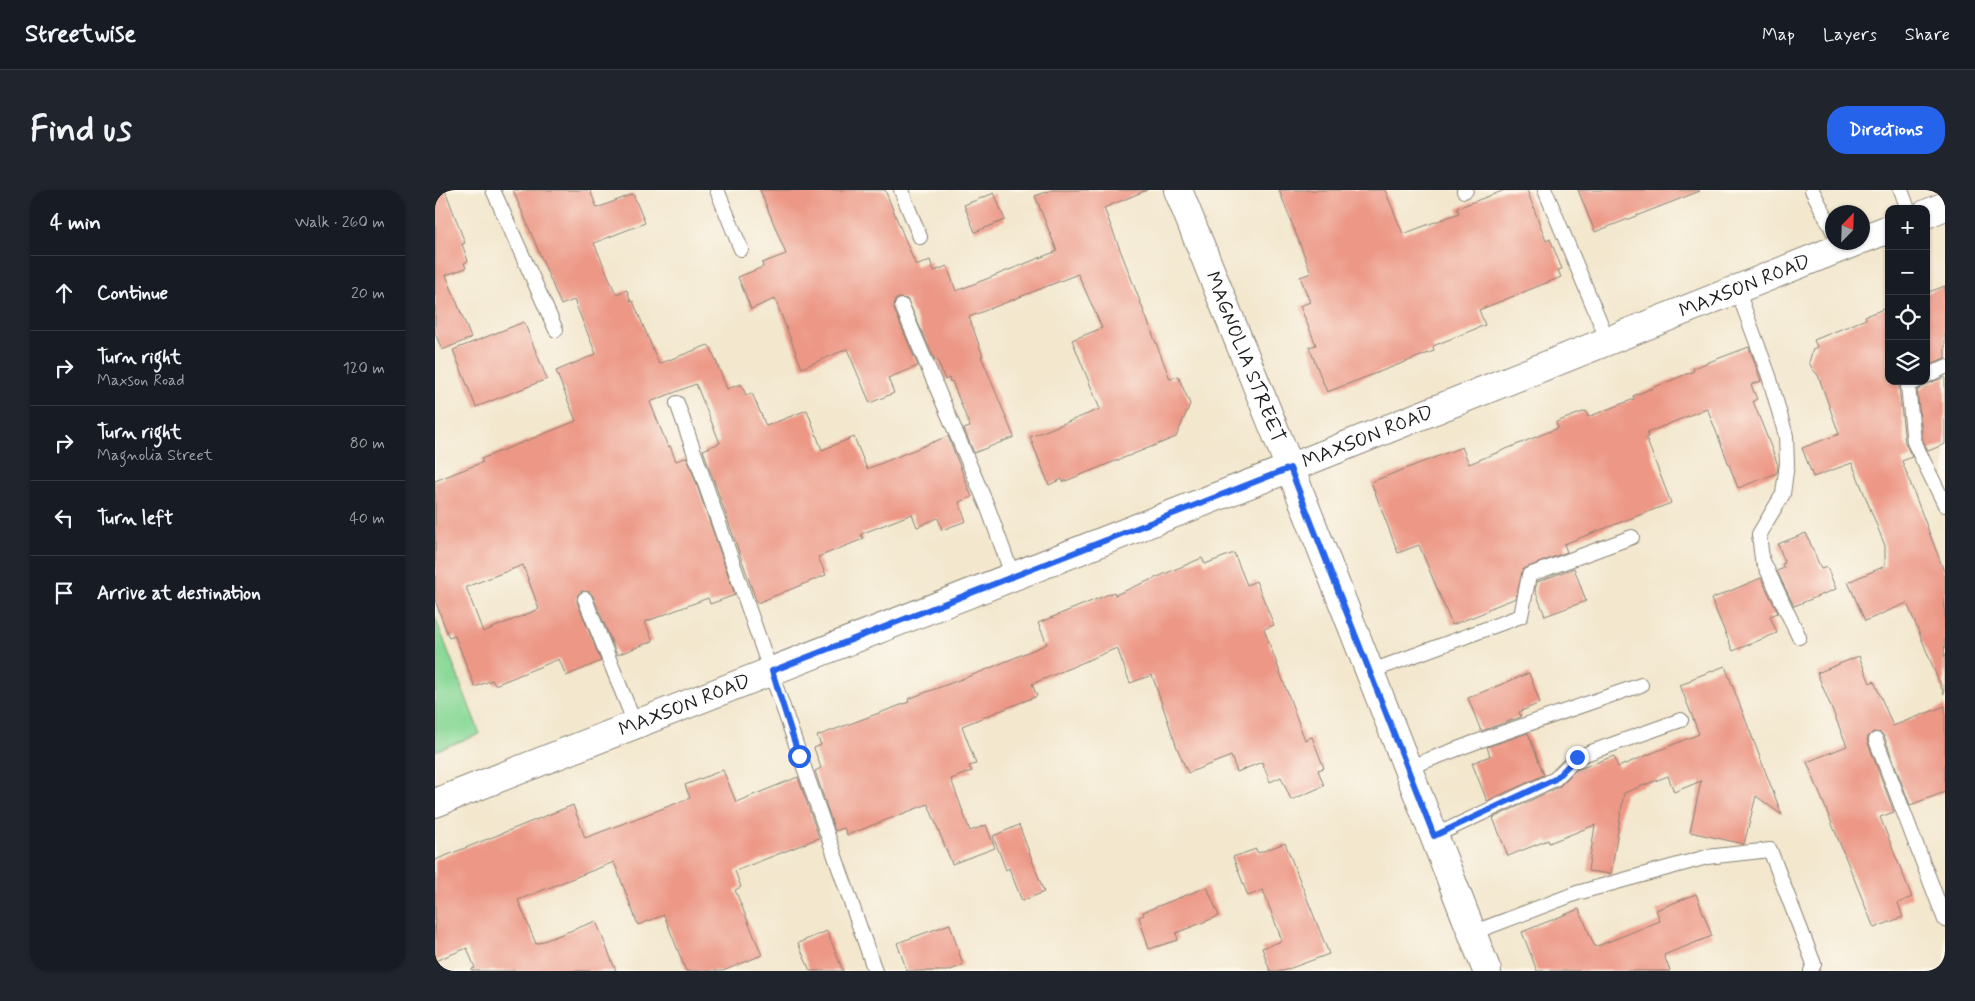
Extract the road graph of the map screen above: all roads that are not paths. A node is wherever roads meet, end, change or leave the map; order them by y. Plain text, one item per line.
1 (493, 190) edge
2 (717, 190) edge
3 (901, 190) edge
4 (1178, 190) edge
5 (1545, 190) edge
6 (1812, 190) edge
7 (1901, 190) edge
8 (1907, 205) edge
9 (1945, 206) edge
10 (1825, 210) edge
11 (1930, 212) edge
12 (1885, 230) edge
13 (1870, 234) edge
14 (920, 237) dead end
15 (741, 249) dead end
16 (1826, 250) edge
17 (1737, 289) junction
18 (902, 306) dead end
19 (556, 330) dead end
20 (1608, 341) junction
21 (1945, 367) edge
22 (1930, 374) edge
23 (1910, 385) edge
24 (677, 403) dead end
25 (1290, 468) junction
26 (1945, 505) edge
27 (1632, 537) dead end
28 (1013, 576) junction
29 (585, 599) dead end
30 (1799, 637) dead end
31 (772, 671) junction
32 (1369, 672) junction
33 (1641, 685) dead end
34 (1681, 720) dead end
35 (635, 724) junction
36 (1876, 740) dead end
37 (1407, 768) junction
38 (435, 803) edge
39 (1434, 836) junction
40 (1945, 920) edge
41 (1472, 933) junction
42 (875, 971) edge
43 (1487, 971) edge
44 (1811, 971) edge

1 - 19 lane
2 - 15 lane
3 - 14 lane
4 - 25 street, MAGNOLIA STREET
5 - 20 lane
6 - 10 lane
7 - 8 lane
9 - 11 street
12 - 13 street, MAXSON ROAD
16 - 17 street, MAXSON ROAD
17 - 20 street, MAXSON ROAD
17 - 30 lane
18 - 28 lane
20 - 25 street, MAXSON ROAD
21 - 22 lane
23 - 26 lane
24 - 31 lane
25 - 28 street, MAXSON ROAD
25 - 32 street, MAGNOLIA STREET
27 - 32 lane
28 - 31 street, MAXSON ROAD
29 - 35 lane
31 - 35 street, MAXSON ROAD
31 - 42 lane
32 - 37 street, MAGNOLIA STREET
33 - 37 lane
34 - 39 lane
35 - 38 street, MAXSON ROAD
36 - 40 lane
37 - 39 street, MAGNOLIA STREET
39 - 41 street, MAGNOLIA STREET
41 - 43 street, MAGNOLIA STREET
41 - 44 lane

